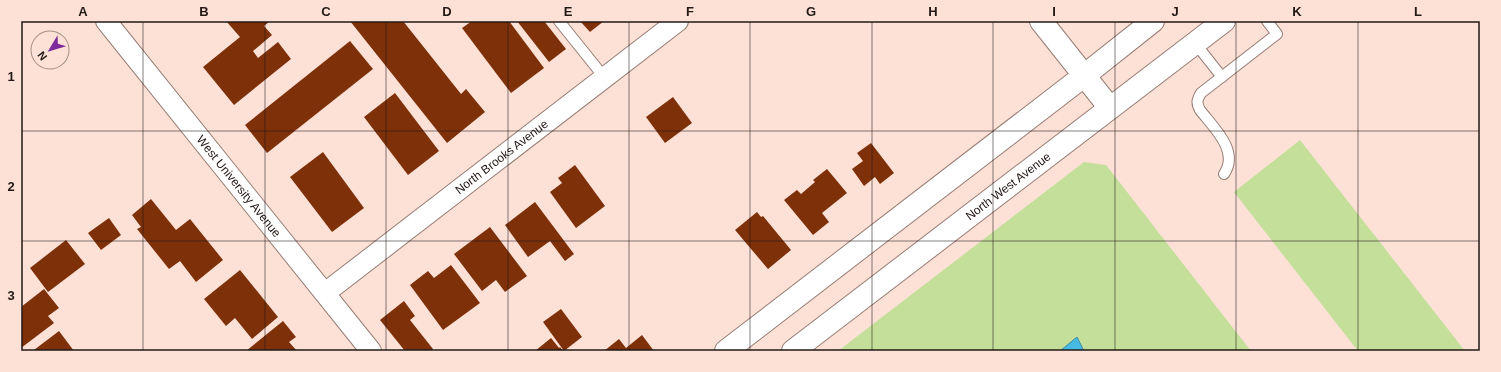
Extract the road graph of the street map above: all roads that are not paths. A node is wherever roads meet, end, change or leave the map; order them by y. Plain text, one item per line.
1 (106, 21) edge
2 (559, 21) edge
3 (678, 21) edge
4 (1040, 21) edge
5 (1153, 21) edge
6 (1224, 21) edge
7 (1267, 21) edge
8 (1196, 43) junction
9 (1085, 75) junction
10 (1222, 76) junction
11 (604, 77) junction
12 (1110, 108) junction
13 (1224, 174) dead end
14 (325, 293) junction
15 (371, 351) edge
16 (726, 351) edge
17 (793, 351) edge

1 - 14 street, West University Avenue
2 - 11 lane
3 - 11 street, North Brooks Avenue
4 - 9 main road
5 - 9 main road
6 - 8 main road, North West Avenue
7 - 10 lane
8 - 10 lane
8 - 12 main road, North West Avenue
9 - 12 main road
9 - 16 main road
10 - 13 lane
11 - 14 street, North Brooks Avenue
12 - 17 main road, North West Avenue
14 - 15 street, West University Avenue

